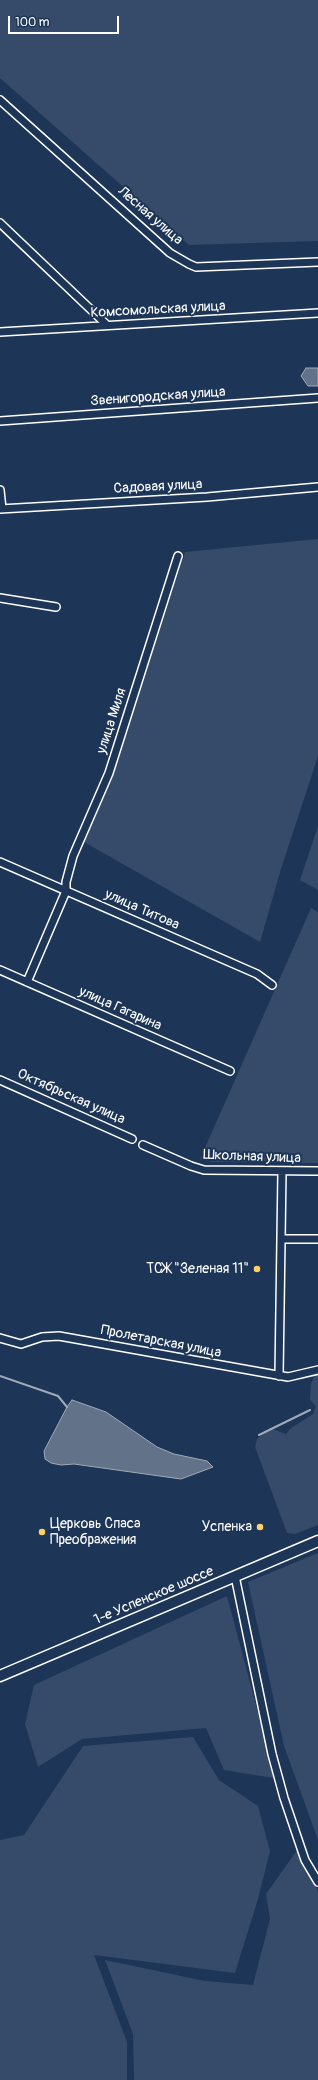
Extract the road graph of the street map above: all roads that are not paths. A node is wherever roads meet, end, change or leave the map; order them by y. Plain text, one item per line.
1 (0, 100) edge
2 (0, 223) edge
3 (318, 262) edge
4 (318, 313) edge
5 (108, 326) junction
6 (0, 332) edge
7 (318, 398) edge
8 (0, 421) edge
9 (318, 487) edge
10 (0, 490) edge
11 (1, 509) edge
12 (178, 556) dead end
13 (0, 598) edge
14 (56, 607) dead end
15 (0, 862) edge
16 (66, 891) junction
17 (1, 972) edge
18 (27, 982) junction
19 (272, 985) dead end
20 (230, 1072) dead end
21 (0, 1080) edge
22 (132, 1139) dead end
23 (143, 1145) dead end
24 (282, 1171) junction
25 (318, 1171) edge
26 (282, 1239) junction
27 (318, 1239) edge
28 (0, 1338) edge
29 (318, 1370) edge
30 (279, 1376) junction
31 (318, 1541) edge
32 (235, 1576) junction
33 (0, 1676) edge
34 (318, 1882) edge

1 - 3 street, Лесная улица
2 - 5 street
4 - 5 street, Комсомольская улица
5 - 6 street, Комсомольская улица
7 - 8 street, Звенигородская улица
9 - 11 street, Садовая улица
10 - 11 street
12 - 16 street, улица Миля
13 - 14 street
15 - 16 street, улица Титова
16 - 18 street, улица Миля
16 - 19 street, улица Титова
17 - 18 street, улица Гагарина
18 - 20 street, улица Гагарина
21 - 22 street, Октябрьская улица
23 - 24 street, Школьная улица
24 - 25 street, Школьная улица
24 - 26 street
26 - 27 street
26 - 30 street
28 - 30 street, Пролетарская улица
29 - 30 street, Пролетарская улица
31 - 32 main road, 1-е Успенское шоссе
32 - 33 main road, 1-е Успенское шоссе
32 - 34 street

